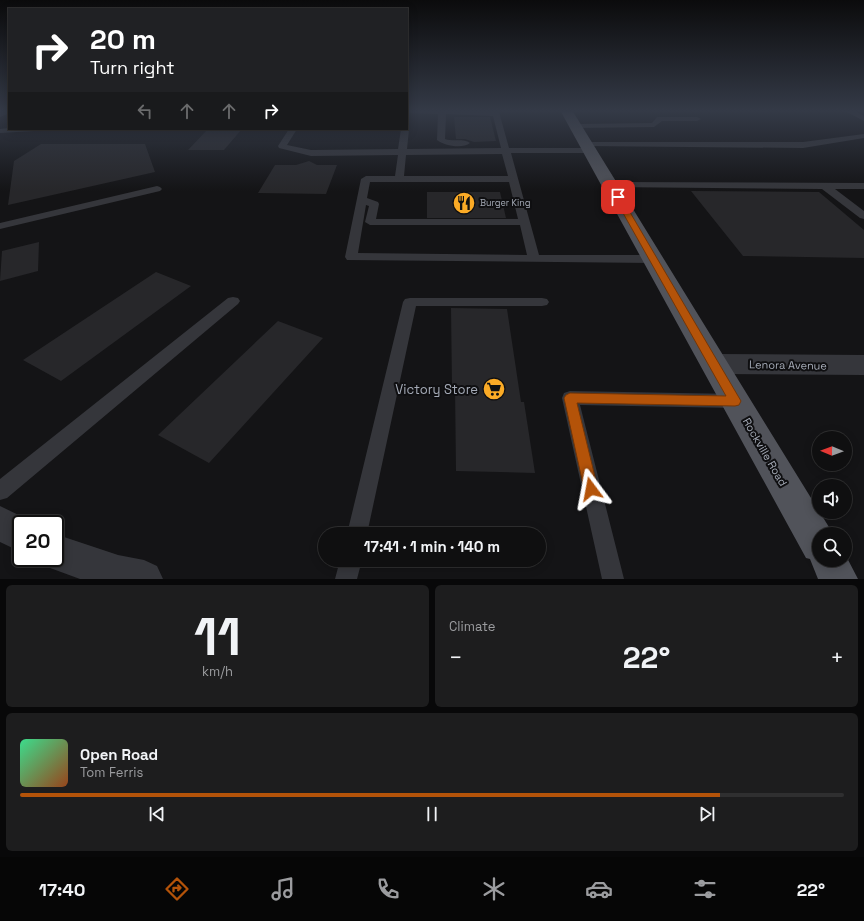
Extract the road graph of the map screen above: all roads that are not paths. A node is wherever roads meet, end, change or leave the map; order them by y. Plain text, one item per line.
1 (287, 137) edge
2 (404, 137) edge
3 (441, 137) edge
4 (502, 137) edge
5 (558, 137) edge
6 (582, 137) edge
7 (655, 137) edge
8 (857, 137) edge
9 (504, 147) junction
10 (402, 152) junction
11 (398, 179) junction
12 (513, 179) junction
13 (610, 185) junction
14 (825, 186) junction
15 (864, 186) edge
16 (157, 189) dead end
17 (362, 200) junction
18 (864, 216) edge
19 (525, 222) junction
20 (0, 226) edge
21 (534, 258) junction
22 (653, 259) junction
23 (233, 301) dead end
24 (542, 302) dead end
25 (713, 364) junction
26 (864, 365) edge
27 (735, 401) junction
28 (0, 491) edge
29 (0, 523) edge
30 (359, 527) edge
31 (12, 529) edge
32 (812, 533) edge
33 (64, 555) edge
34 (349, 567) edge
35 (832, 567) edge
36 (144, 579) edge
37 (346, 579) edge
38 (613, 579) edge
39 (839, 579) edge

1 - 10 lane
2 - 10 lane
3 - 9 lane
4 - 9 lane
5 - 9 lane
6 - 13 main road, Rockville Road
7 - 8 lane
9 - 10 lane
9 - 12 lane
10 - 11 lane
11 - 12 lane
11 - 17 lane
12 - 19 lane
13 - 14 lane
13 - 22 main road, Rockville Road
14 - 15 lane
14 - 18 lane
16 - 20 lane
17 - 19 lane
17 - 21 lane
19 - 21 lane
21 - 22 lane
22 - 25 main road, Rockville Road
23 - 28 lane
24 - 30 lane
25 - 26 street, Lenora Avenue
25 - 27 main road, Rockville Road
27 - 32 main road, Rockville Road
27 - 38 lane
29 - 31 street
33 - 36 street
34 - 37 lane
35 - 39 main road

